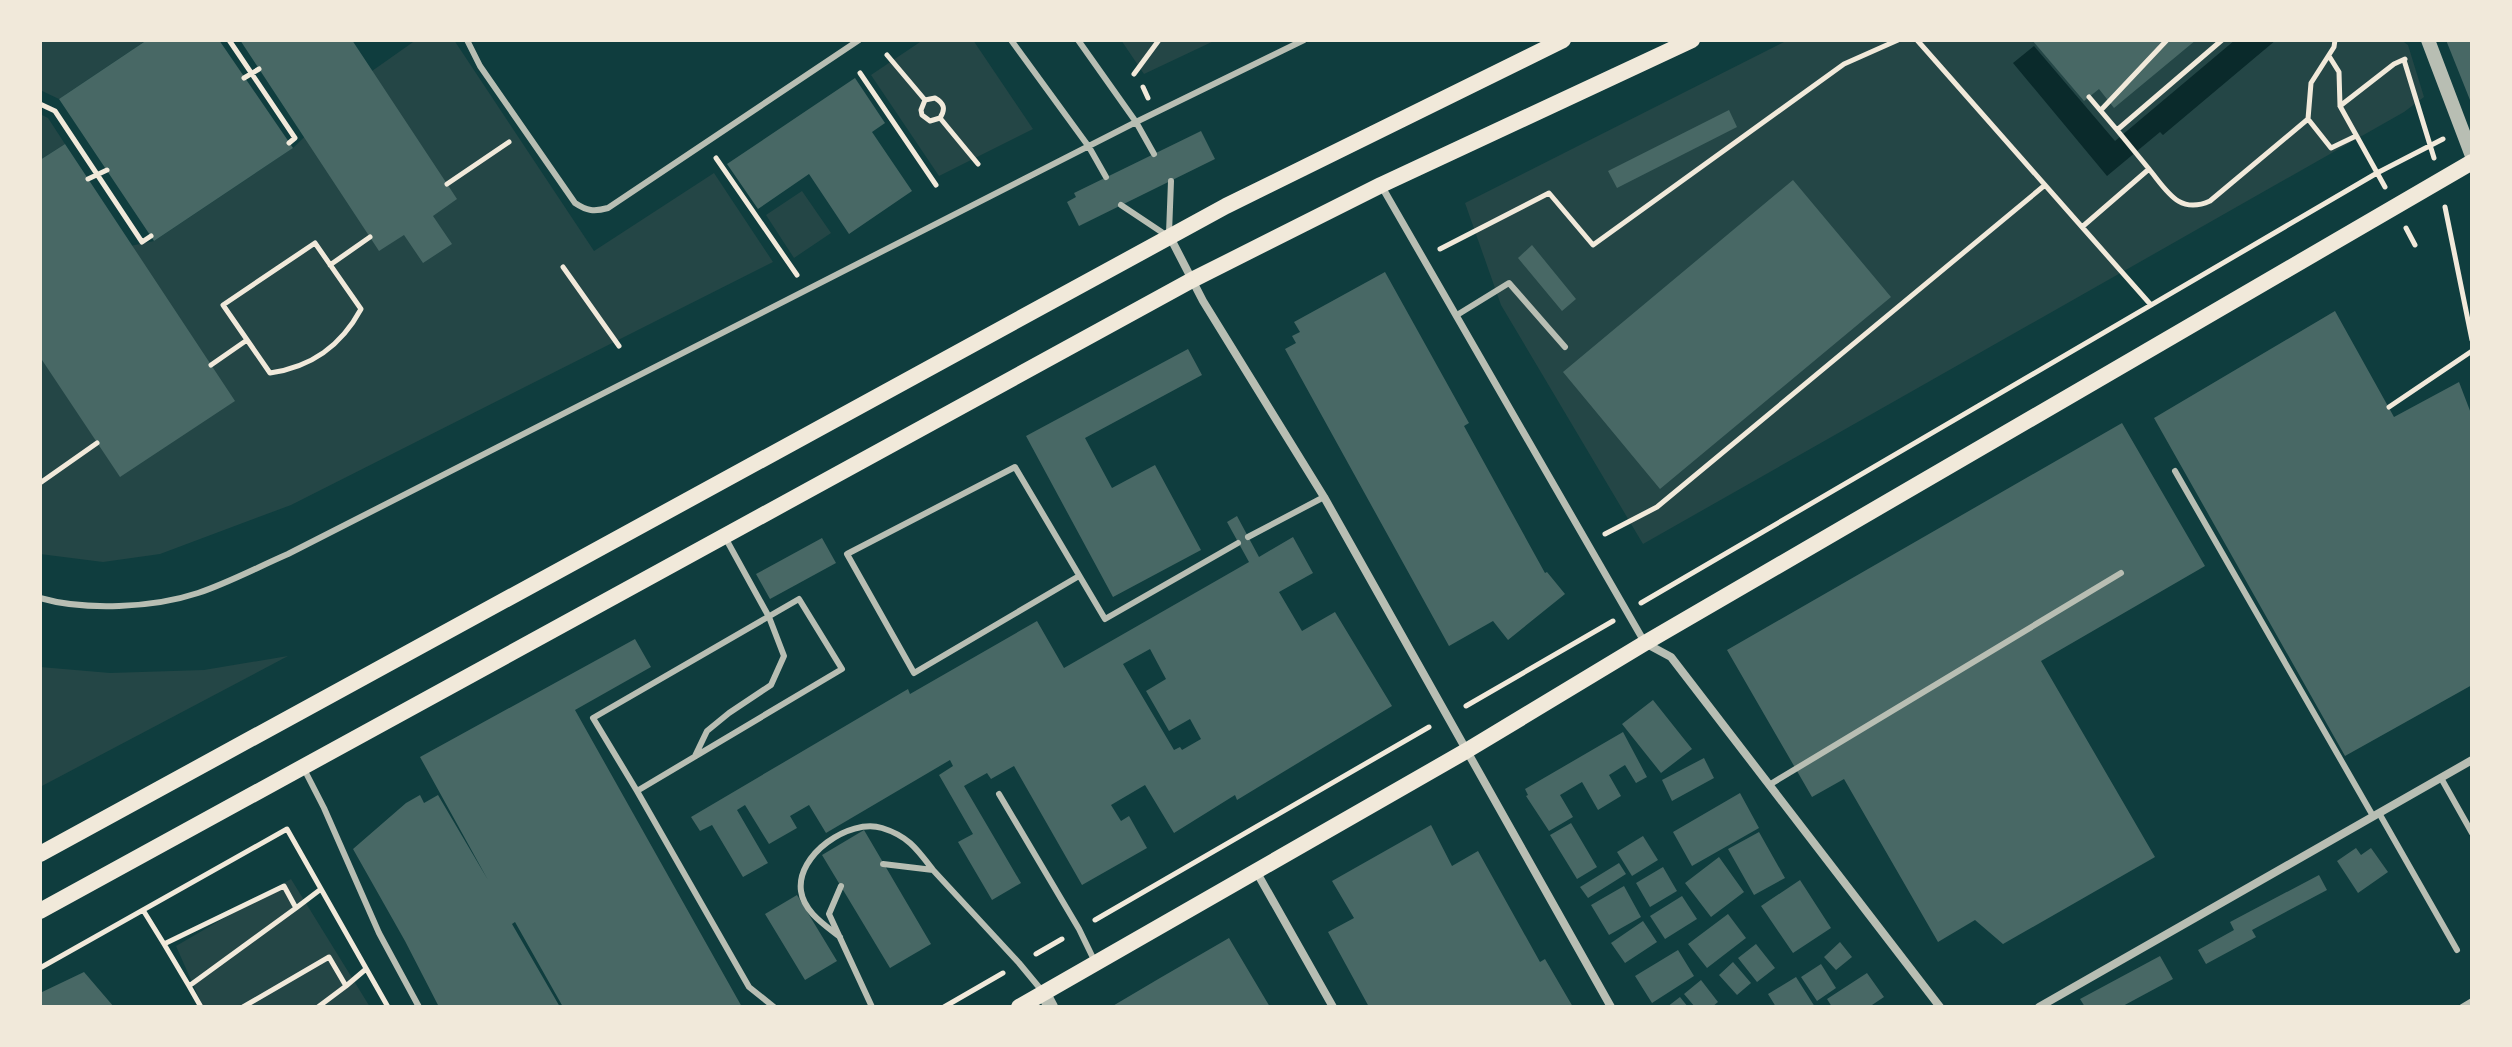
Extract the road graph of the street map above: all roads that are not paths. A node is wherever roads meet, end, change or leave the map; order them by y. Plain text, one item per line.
1 (467, 40) edge
2 (859, 40) edge
3 (1011, 40) edge
4 (1078, 40) edge
5 (1304, 40) edge
6 (1563, 40) edge
7 (1692, 40) edge
8 (2428, 40) edge
9 (1136, 122) junction
10 (1089, 147) junction
11 (1154, 154) dead end
12 (2472, 156) edge
13 (2472, 162) edge
14 (1106, 177) dead end
15 (1171, 181) dead end
16 (1381, 185) junction
17 (1121, 205) dead end
18 (1169, 237) junction
19 (1192, 280) junction
20 (1457, 315) junction
21 (1565, 347) dead end
22 (2175, 471) dead end
23 (1324, 497) junction
24 (725, 536) junction
25 (1248, 537) dead end
26 (1238, 543) dead end
27 (2121, 573) dead end
28 (1079, 576) junction
29 (40, 598) edge
30 (769, 617) junction
31 (1645, 643) junction
32 (1466, 751) junction
33 (695, 757) junction
34 (2472, 760) edge
35 (303, 767) junction
36 (2441, 778) junction
37 (1769, 785) junction
38 (637, 791) junction
39 (999, 794) dead end
40 (2376, 815) junction
41 (2472, 833) edge
42 (40, 854) edge
43 (883, 864) dead end
44 (933, 870) junction
45 (1255, 871) junction
46 (841, 886) dead end
47 (40, 911) edge
48 (840, 937) junction
49 (2457, 950) dead end
50 (1095, 962) junction
51 (1047, 1000) edge
52 (2472, 1001) edge
53 (419, 1007) edge
54 (774, 1007) edge
55 (872, 1007) edge
56 (1019, 1007) edge
57 (1333, 1007) edge
58 (1611, 1007) edge
59 (1940, 1007) edge
60 (2039, 1007) edge
61 (2462, 1007) edge

1 - 2 lane
3 - 10 lane
4 - 9 lane
5 - 9 lane
6 - 18 main road
7 - 16 main road
8 - 12 street
9 - 10 lane
9 - 11 lane
10 - 14 lane
10 - 29 lane
13 - 31 main road
15 - 18 lane
16 - 19 main road
16 - 20 street
17 - 18 lane
18 - 19 street
18 - 42 main road
19 - 23 street
19 - 24 main road
20 - 21 lane
20 - 31 street
22 - 40 lane
23 - 25 lane
23 - 32 street
24 - 30 lane
24 - 35 main road
26 - 28 lane
27 - 37 lane
28 - 28 lane
30 - 33 lane
30 - 33 lane
30 - 38 lane
31 - 32 main road
31 - 37 street
32 - 45 main road
32 - 58 street
33 - 38 lane
34 - 36 street
35 - 47 main road
35 - 53 lane
36 - 40 street
36 - 41 lane
37 - 59 street
38 - 54 lane
39 - 50 lane
40 - 49 lane
40 - 60 street
43 - 44 lane
44 - 48 lane
44 - 51 lane
45 - 50 main road
45 - 57 street
46 - 48 lane
48 - 55 lane
50 - 51 main road
51 - 56 main road
52 - 61 lane

